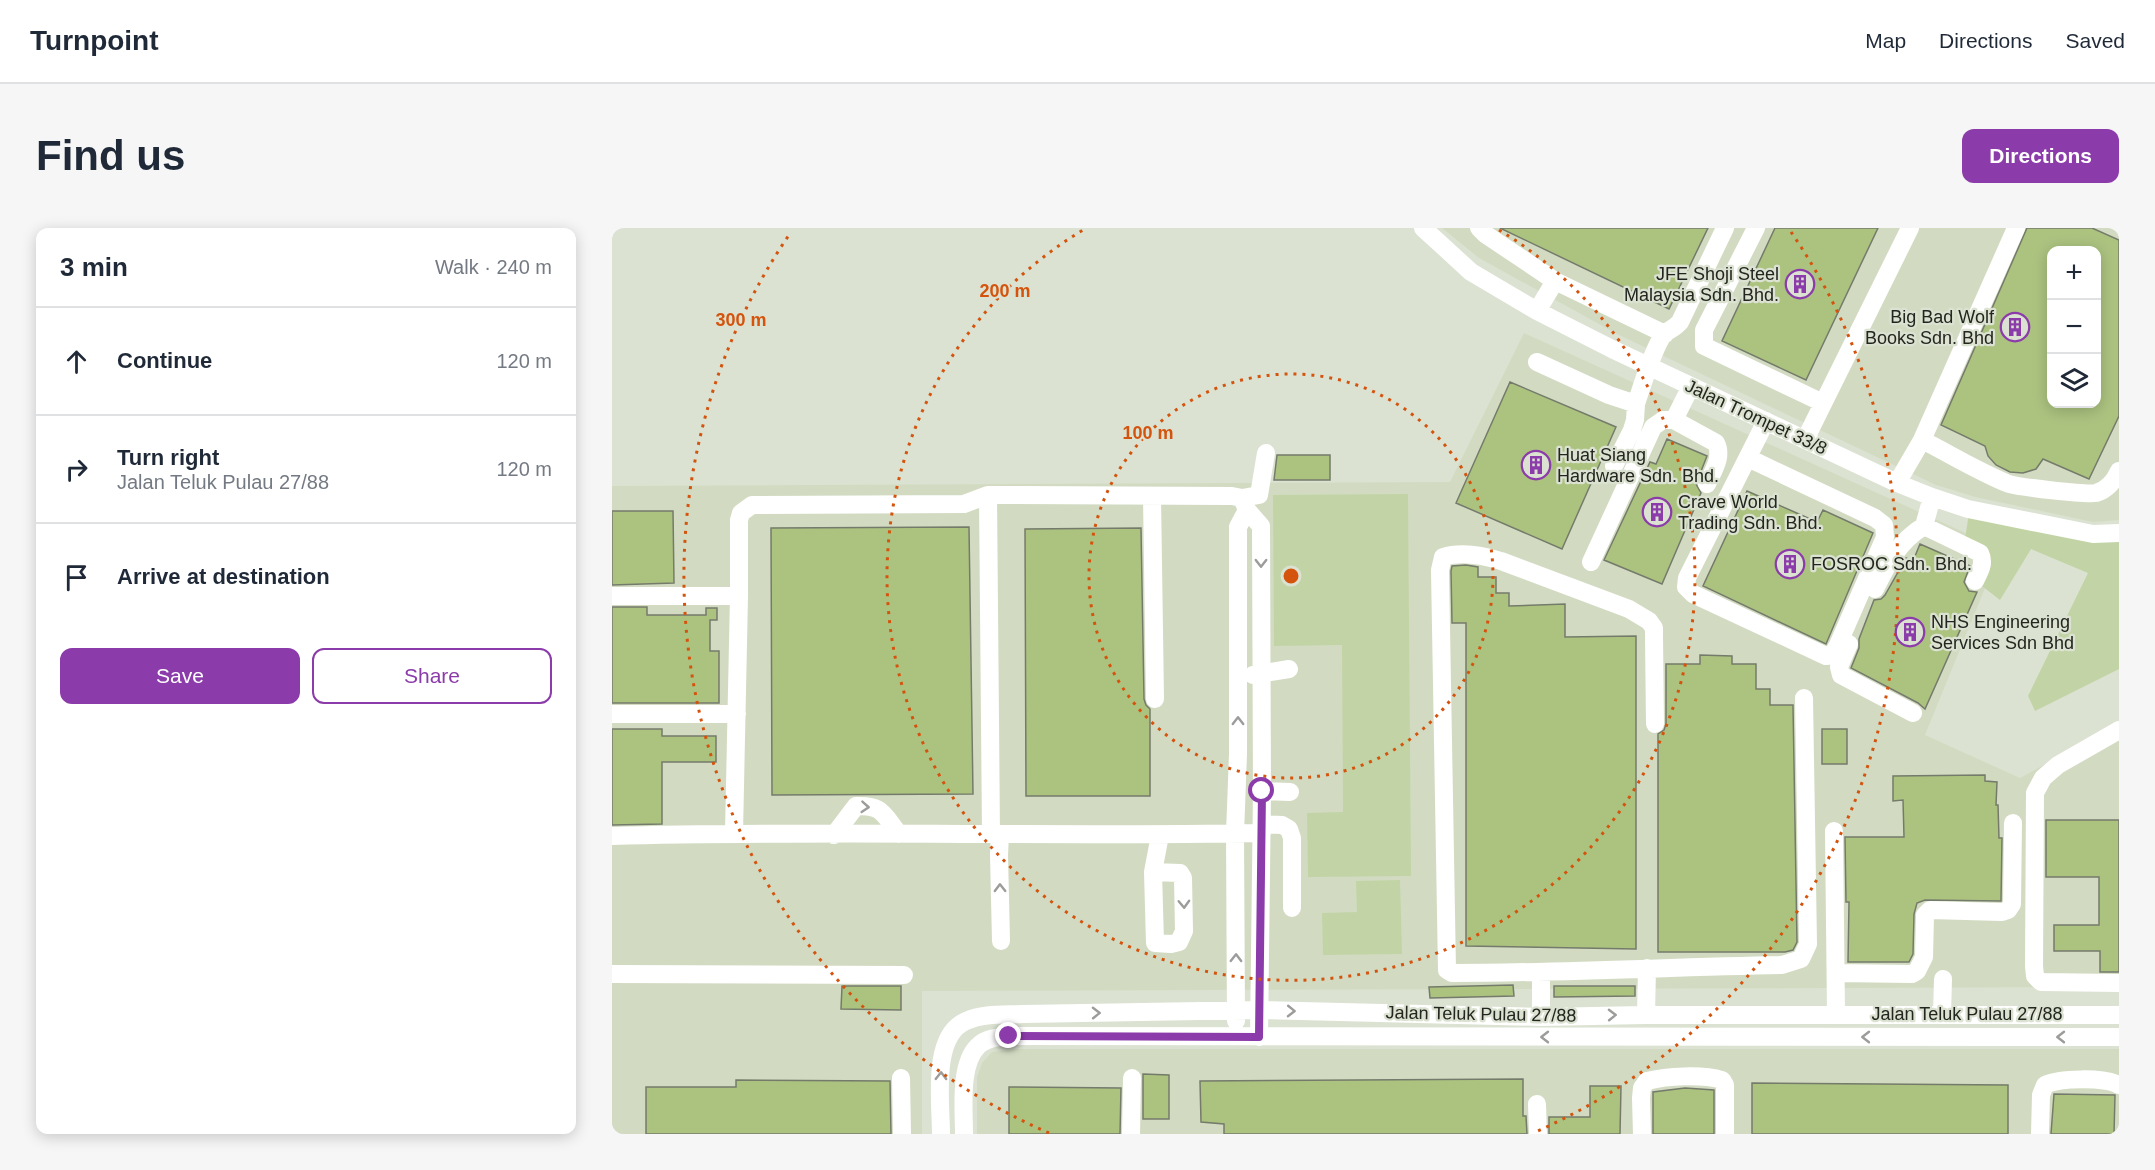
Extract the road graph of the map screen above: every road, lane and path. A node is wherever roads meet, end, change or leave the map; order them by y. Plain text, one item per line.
1 (1423, 228) edge
2 (1479, 228) edge
3 (1725, 228) edge
4 (1756, 228) edge
5 (1910, 228) edge
6 (2016, 228) edge
7 (1555, 281) junction
8 (1537, 311) junction
9 (1665, 334) junction
10 (1537, 362) dead end
11 (1648, 366) junction
12 (1691, 386) junction
13 (1823, 403) junction
14 (1636, 404) junction
15 (1674, 420) junction
16 (1766, 421) junction
17 (1805, 440) junction
18 (1922, 440) junction
19 (1266, 453) dead end
20 (1748, 458) junction
21 (1614, 466) dead end
22 (2119, 471) edge
23 (1897, 483) junction
24 (1707, 484) dead end
25 (988, 495) junction
26 (1152, 497) junction
27 (1932, 497) junction
28 (1244, 504) junction
29 (1924, 526) junction
30 (2119, 532) edge
31 (1591, 562) dead end
32 (1975, 581) dead end
33 (612, 596) edge
34 (740, 596) junction
35 (1238, 599) junction
36 (1261, 599) junction
37 (1289, 669) dead end
38 (1263, 674) junction
39 (1238, 676) junction
40 (1804, 698) dead end
41 (1155, 699) dead end
42 (1913, 713) dead end
43 (612, 714) edge
44 (737, 714) junction
45 (1655, 724) dead end
46 (2119, 730) edge
47 (1238, 754) junction
48 (1262, 755) junction
49 (1262, 791) junction
50 (1290, 792) dead end
51 (2013, 823) dead end
52 (1262, 829) junction
53 (1834, 831) dead end
54 (734, 833) junction
55 (899, 834) junction
56 (996, 834) junction
57 (1236, 834) junction
58 (834, 835) junction
59 (1160, 835) junction
60 (612, 836) edge
61 (1154, 872) junction
62 (1292, 908) dead end
63 (1261, 909) junction
64 (1237, 911) junction
65 (1001, 940) dead end
66 (1647, 968) junction
67 (1541, 973) junction
68 (1836, 973) junction
69 (612, 974) edge
70 (904, 975) dead end
71 (1943, 979) dead end
72 (2119, 983) edge
73 (1260, 1010) junction
74 (1235, 1011) junction
75 (1836, 1014) junction
76 (1646, 1015) junction
77 (1942, 1015) junction
78 (2119, 1015) edge
79 (1541, 1017) junction
80 (1236, 1037) junction
81 (1259, 1037) junction
82 (2119, 1037) edge
83 (902, 1078) dead end
84 (1132, 1078) dead end
85 (2119, 1084) edge
86 (1537, 1104) dead end
87 (902, 1134) edge
88 (941, 1134) edge
89 (964, 1134) edge
90 (1131, 1134) edge
91 (1538, 1134) edge
92 (1642, 1134) edge
93 (1725, 1134) edge
94 (2040, 1134) edge

1 - 8 street, Jalan Trompet 33/8
2 - 7 street
3 - 9 street
4 - 13 street
5 - 13 street
6 - 18 street
7 - 8 street
7 - 9 street
8 - 11 street, Jalan Trompet 33/8
9 - 11 street
10 - 14 street
11 - 12 street, Jalan Trompet 33/8
11 - 14 street
12 - 15 street
12 - 16 street, Jalan Trompet 33/8
13 - 17 street
14 - 21 street
15 - 24 street
15 - 31 street
16 - 17 street, Jalan Trompet 33/8
16 - 20 street
17 - 23 street, Jalan Trompet 33/8
18 - 22 street
18 - 23 street
19 - 28 street
20 - 20 street
23 - 27 street, Jalan Trompet 33/8
25 - 26 street
25 - 34 street
25 - 56 street
26 - 28 street
26 - 41 street
27 - 29 street
27 - 30 street, Jalan Trompet 33/8
28 - 35 street
28 -> 36 street
29 - 32 street
29 - 42 street
33 - 34 street
34 - 44 street
35 - 36 street
35 - 39 street
36 - 38 street
37 - 38 street
38 - 39 street
38 - 48 street
47 -> 39 street
40 - 66 street
43 - 44 street
44 - 54 street
45 - 67 street
46 - 72 street
47 - 48 street
47 - 57 street
48 - 49 street
49 - 50 street
49 - 52 street
51 - 68 street
52 - 57 street
52 - 62 street
52 - 63 street
53 - 68 street
54 - 58 street
54 - 60 street
55 - 56 street
55 - 58 street
58 -> 55 street
56 - 59 street
65 -> 56 street
57 - 59 street
57 - 64 street
59 - 61 street
61 -> 61 street
63 - 64 street
63 - 73 street
74 -> 64 street
66 - 67 street
66 - 76 street
67 - 79 street
68 - 75 street
69 - 70 street
71 - 77 street
73 - 74 street, Jalan Teluk Pulau 27/88
73 -> 79 street, Jalan Teluk Pulau 27/88
73 - 81 street
74 - 80 street
88 -> 74 street, Jalan Teluk Pulau 27/88
75 - 76 street, Jalan Teluk Pulau 27/88
75 - 77 street, Jalan Teluk Pulau 27/88
79 -> 76 street, Jalan Teluk Pulau 27/88
77 - 78 street, Jalan Teluk Pulau 27/88
80 - 81 street, Jalan Teluk Pulau 27/88
80 - 89 street, Jalan Teluk Pulau 27/88
82 -> 81 street, Jalan Teluk Pulau 27/88
83 - 87 street
84 - 90 street
85 - 94 street
86 - 91 street
92 - 93 street

